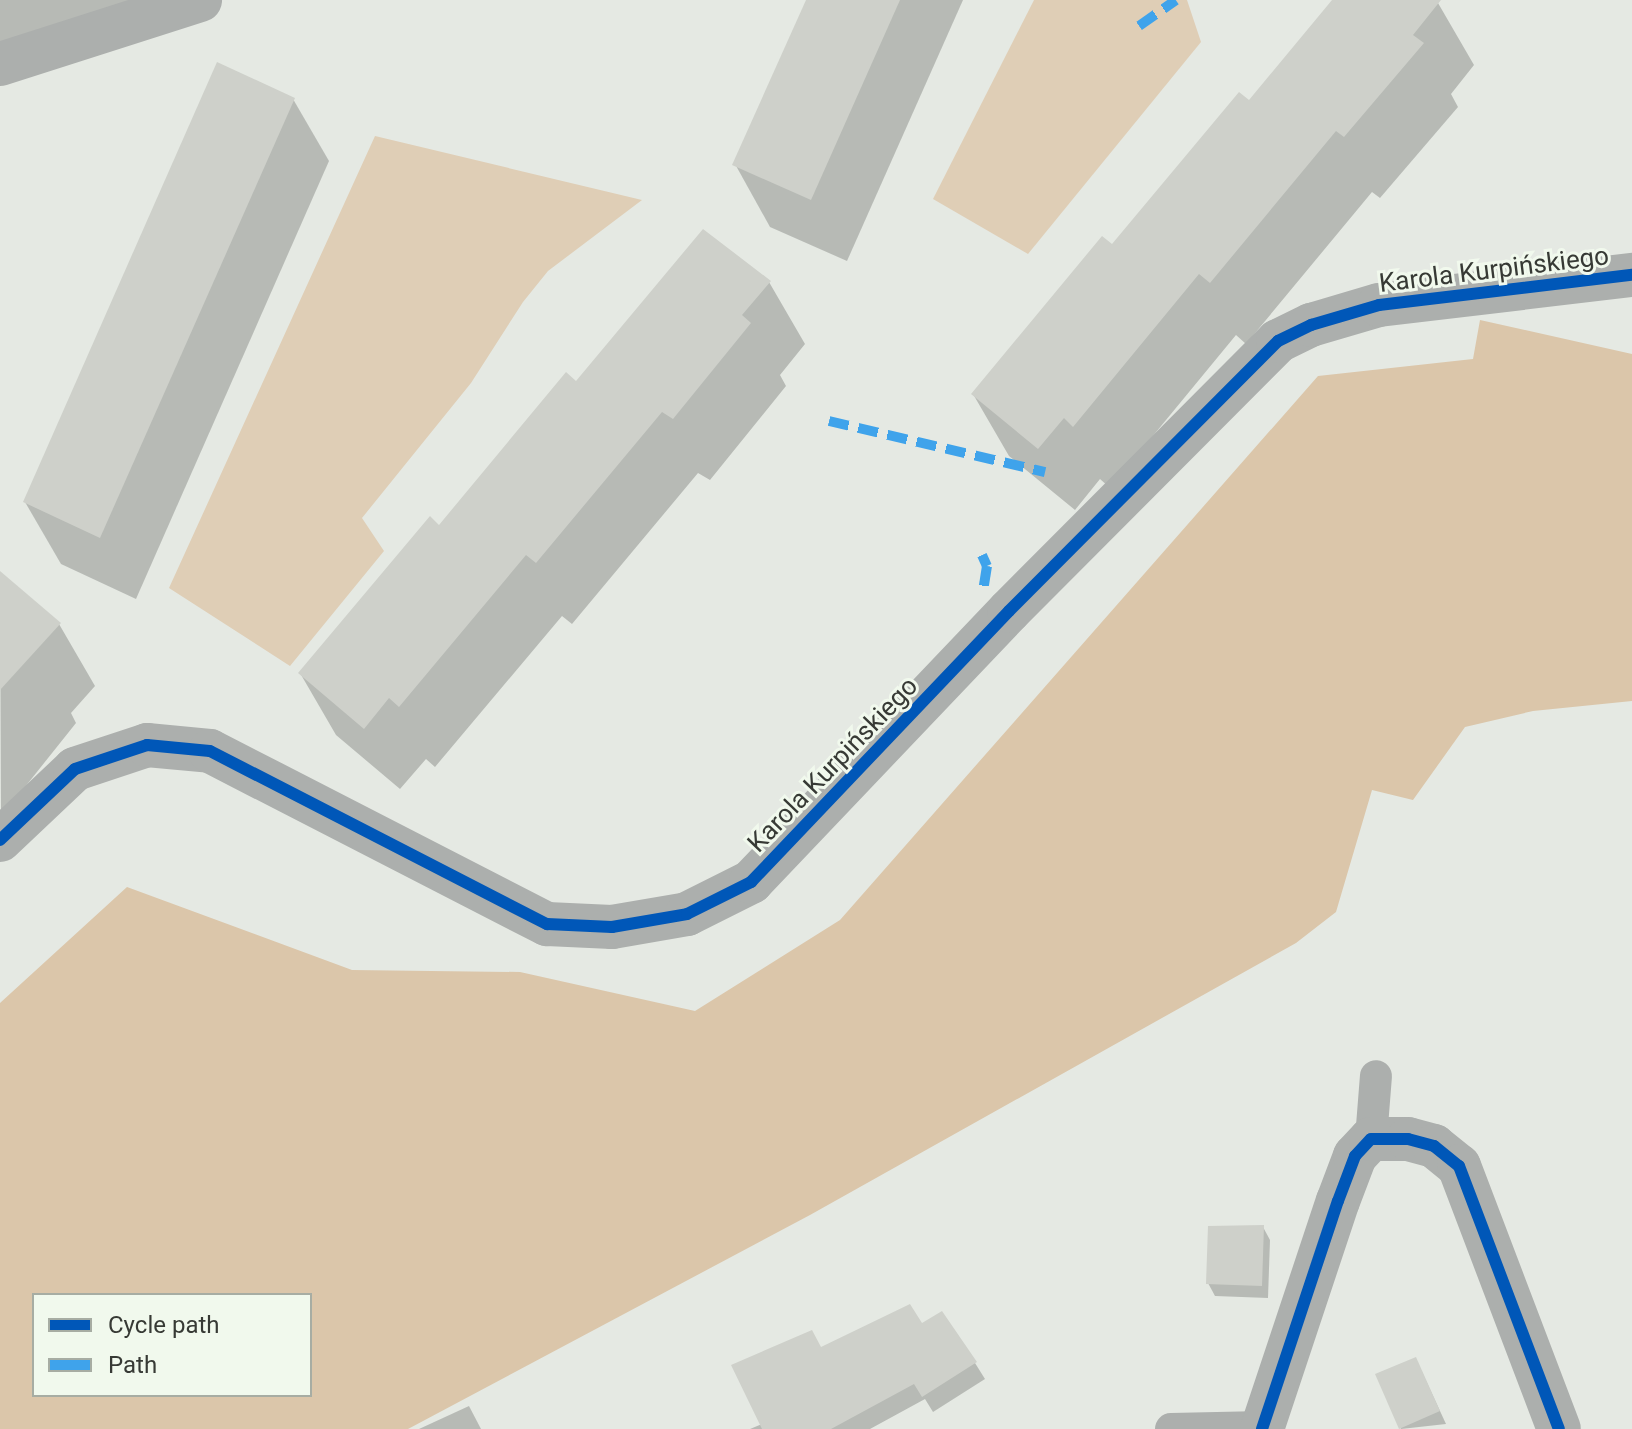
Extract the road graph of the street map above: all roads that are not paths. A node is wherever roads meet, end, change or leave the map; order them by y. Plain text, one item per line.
1 (200, 0) edge
2 (0, 64) edge
3 (1632, 275) edge
4 (0, 840) edge
5 (1376, 1076) dead end
6 (1371, 1139) junction
7 (1262, 1428) edge
8 (1171, 1429) edge
9 (1559, 1429) edge

1 - 2 street
3 - 4 street, Karola Kurpińskiego
5 - 6 lane
6 - 7 street
6 - 9 street
7 - 8 lane

